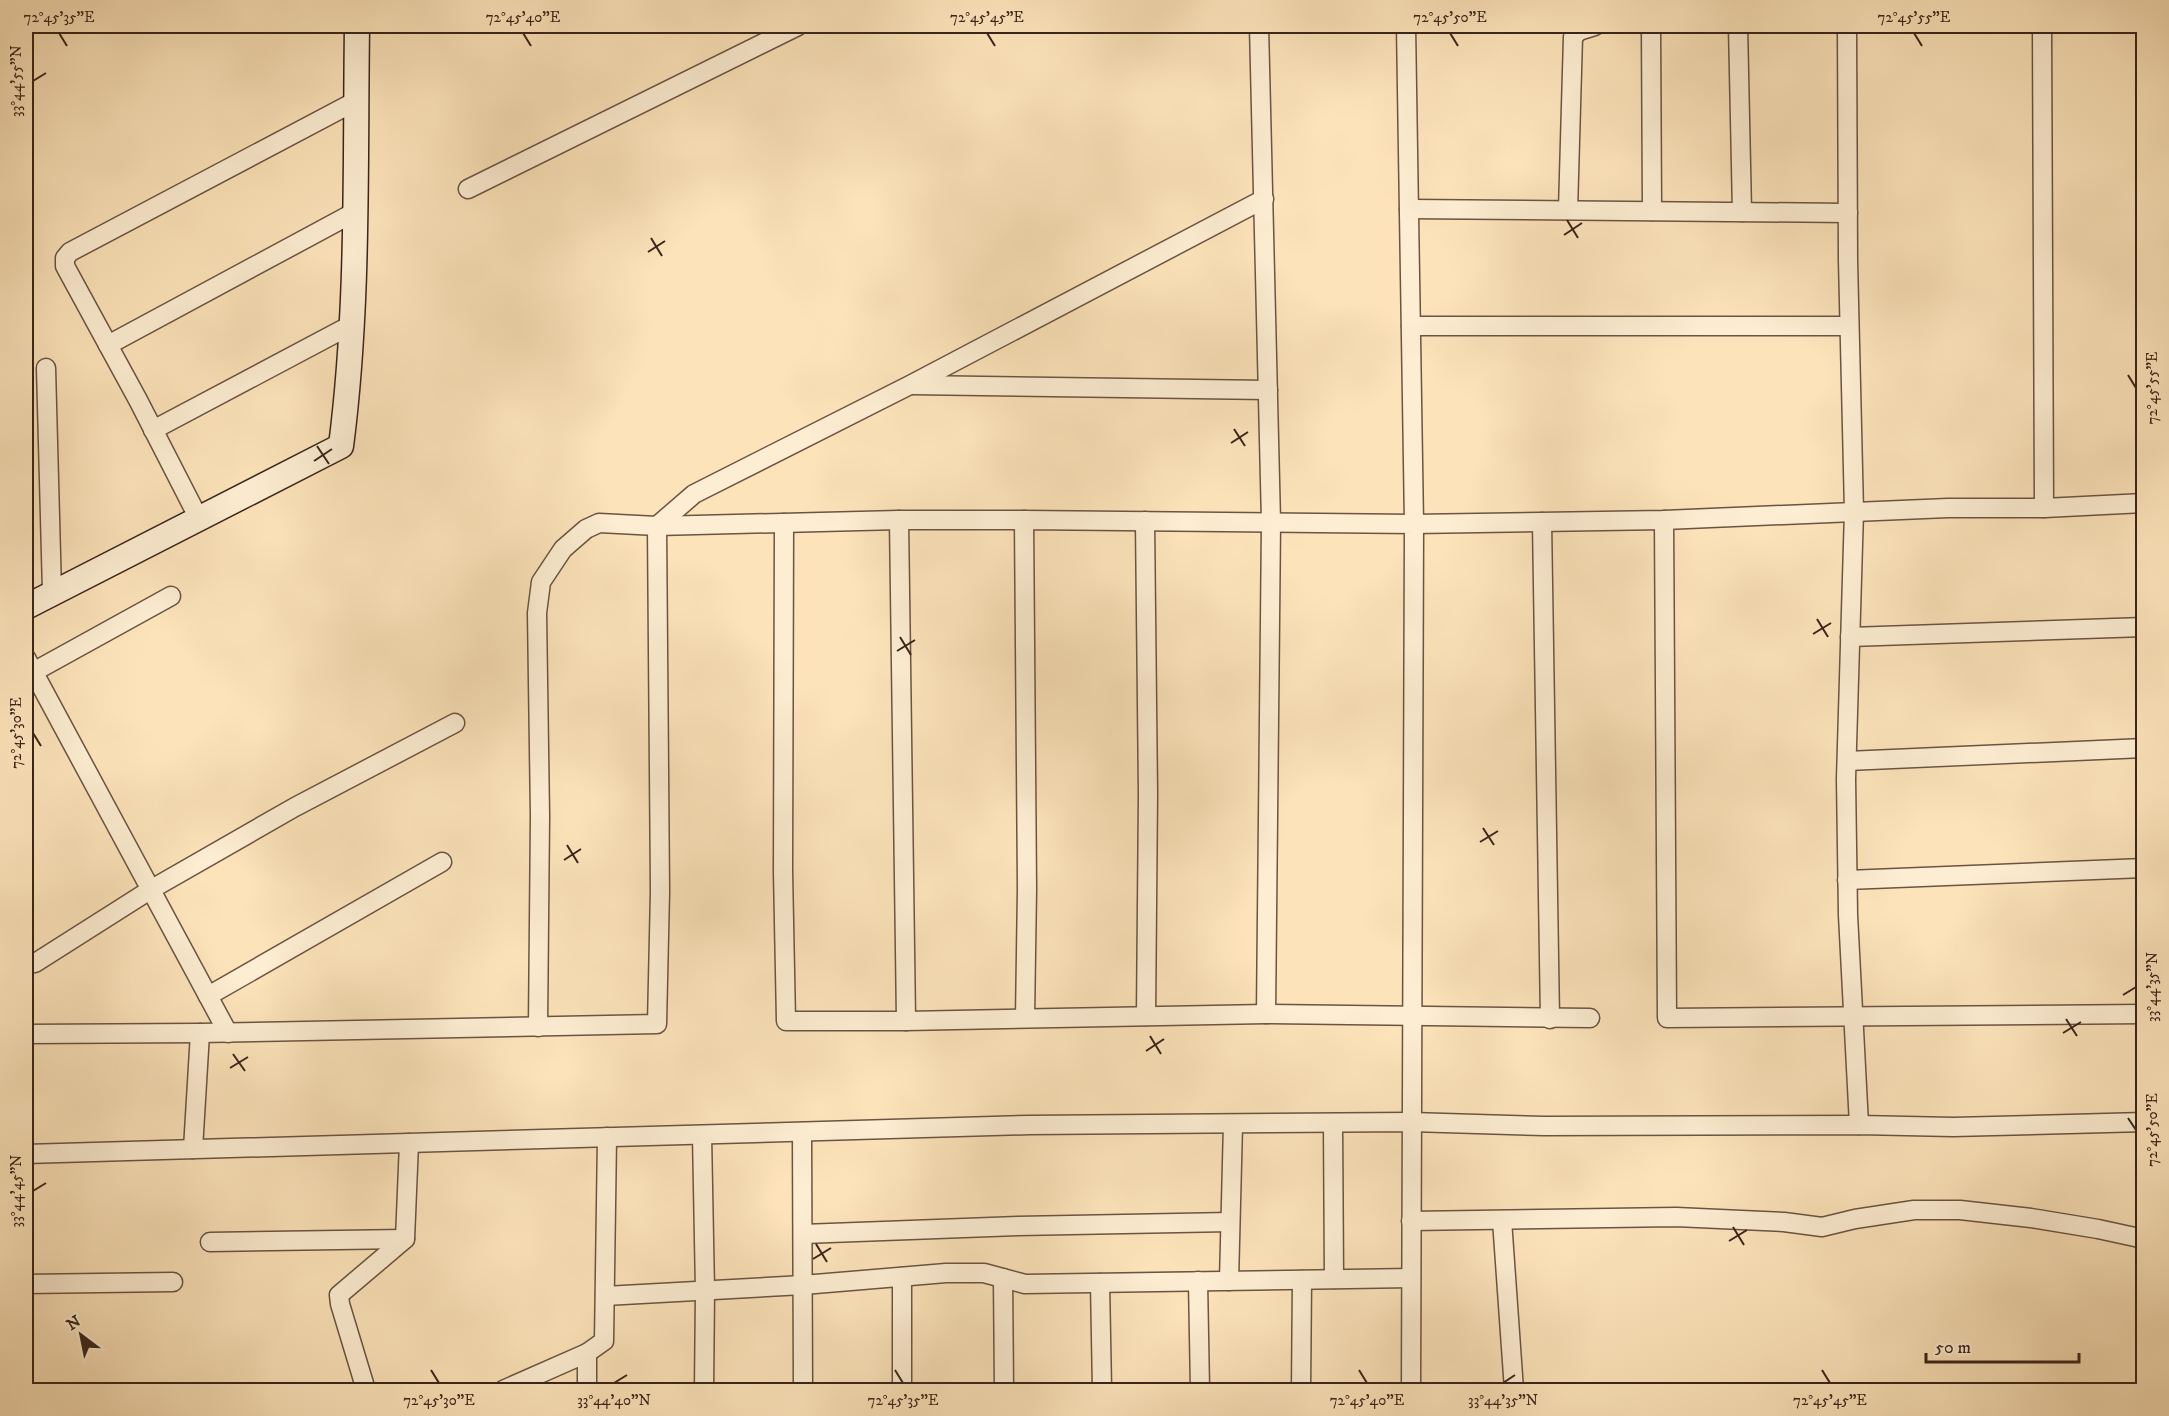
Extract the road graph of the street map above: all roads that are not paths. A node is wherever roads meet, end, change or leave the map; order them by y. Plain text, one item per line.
1 (357, 26) edge
2 (1259, 26) edge
3 (1406, 26) edge
4 (1595, 26) edge
5 (1651, 26) edge
6 (1738, 26) edge
7 (1847, 26) edge
8 (2042, 26) edge
9 (790, 27) edge
10 (356, 101) junction
11 (468, 189) dead end
12 (1264, 199) junction
13 (1409, 209) junction
14 (1568, 210) junction
15 (1652, 211) junction
16 (355, 212) junction
17 (1742, 212) junction
18 (1848, 213) junction
19 (351, 325) junction
20 (1411, 326) junction
21 (1850, 327) junction
22 (108, 345) junction
23 (46, 368) dead end
24 (910, 385) junction
25 (1268, 390) junction
26 (153, 430) junction
27 (2144, 503) edge
28 (2044, 508) junction
29 (1854, 511) junction
30 (199, 519) junction
31 (899, 520) junction
32 (1024, 520) junction
33 (1664, 520) junction
34 (1145, 521) junction
35 (1271, 522) junction
36 (1542, 522) junction
37 (784, 523) junction
38 (1414, 524) junction
39 (657, 526) junction
40 (52, 592) junction
41 (171, 596) dead end
42 (26, 607) edge
43 (2144, 627) edge
44 (1850, 637) junction
45 (28, 668) edge
46 (455, 723) dead end
47 (2144, 748) edge
48 (1847, 761) junction
49 (442, 862) dead end
50 (2144, 868) edge
51 (1847, 880) junction
52 (150, 890) junction
53 (35, 963) dead end
54 (208, 996) junction
55 (1266, 1014) junction
56 (2144, 1014) edge
57 (1146, 1016) junction
58 (1412, 1016) junction
59 (1855, 1016) junction
60 (1025, 1017) junction
61 (1590, 1018) dead end
62 (1550, 1019) junction
63 (906, 1021) junction
64 (538, 1028) junction
65 (200, 1033) junction
66 (228, 1033) junction
67 (26, 1034) edge
68 (1411, 1122) junction
69 (2144, 1122) edge
70 (1333, 1123) junction
71 (1233, 1124) junction
72 (1860, 1125) junction
73 (802, 1132) junction
74 (702, 1135) junction
75 (607, 1137) junction
76 (409, 1143) junction
77 (193, 1149) junction
78 (26, 1154) edge
79 (1502, 1220) junction
80 (1411, 1221) junction
81 (1230, 1222) junction
82 (803, 1234) junction
83 (405, 1239) junction
84 (2144, 1239) edge
85 (210, 1242) dead end
86 (902, 1277) junction
87 (1003, 1278) junction
88 (1411, 1278) junction
89 (1334, 1279) junction
90 (1302, 1280) junction
91 (1198, 1281) junction
92 (1229, 1281) junction
93 (173, 1282) dead end
94 (1100, 1283) junction
95 (26, 1284) edge
96 (803, 1285) junction
97 (705, 1291) junction
98 (605, 1296) junction
99 (587, 1353) junction
100 (366, 1390) edge
101 (503, 1390) edge
102 (587, 1390) edge
103 (704, 1390) edge
104 (803, 1390) edge
105 (902, 1390) edge
106 (1004, 1390) edge
107 (1102, 1390) edge
108 (1200, 1390) edge
109 (1301, 1390) edge
110 (1411, 1390) edge
111 (1514, 1390) edge

1 - 10 street
2 - 12 street
3 - 13 street
4 - 14 street
5 - 15 street
6 - 17 street
7 - 18 street
8 - 28 street
9 - 11 street
10 - 16 street
10 - 22 street
12 - 24 street
12 - 25 street
13 - 14 street
13 - 20 street
14 - 15 street
15 - 17 street
16 - 19 street
16 - 22 street
17 - 18 street
18 - 21 street
19 - 26 street
19 - 30 street
20 - 21 street
20 - 38 street
21 - 29 street
22 - 26 street
23 - 40 street
24 - 25 street
24 - 39 street
25 - 35 street
26 - 30 street
27 - 28 street
28 - 29 street
29 - 33 street
29 - 44 street
30 - 40 street
31 - 32 street
31 - 37 street
31 - 63 street
32 - 34 street
32 - 60 street
33 - 36 street
33 - 59 street
34 - 35 street
34 - 57 street
35 - 38 street
35 - 55 street
36 - 38 street
36 - 62 street
37 - 39 street
37 - 63 street
38 - 58 street
39 - 64 street
39 - 64 street
40 - 42 street
41 - 45 street
43 - 44 street
44 - 48 street
45 - 52 street
46 - 52 street
47 - 48 street
48 - 51 street
49 - 54 street
50 - 51 street
51 - 59 street
52 - 53 street
52 - 54 street
54 - 66 street
55 - 57 street
55 - 58 street
56 - 59 street
57 - 60 street
58 - 62 street
58 - 68 street
59 - 72 street
60 - 63 street
61 - 62 street
64 - 66 street
65 - 66 street
65 - 67 street
65 - 77 street
68 - 70 street
68 - 72 street
68 - 80 street
69 - 72 street
70 - 71 street
70 - 89 street
71 - 73 street
71 - 81 street
73 - 74 street
73 - 82 street
74 - 75 street
74 - 97 street
75 - 76 street
75 - 98 street
76 - 77 street
76 - 83 street
77 - 78 street
79 - 80 street
79 - 84 street
79 - 111 street
80 - 88 street
81 - 82 street
81 - 92 street
82 - 96 street
83 - 85 street
83 - 100 street
86 - 87 street
86 - 96 street
86 - 105 street
87 - 94 street
87 - 106 street
88 - 89 street
88 - 110 street
89 - 90 street
90 - 92 street
90 - 109 street
91 - 92 street
91 - 94 street
91 - 108 street
93 - 95 street
94 - 107 street
96 - 97 street
96 - 104 street
97 - 98 street
97 - 103 street
98 - 99 street
99 - 101 street
99 - 102 street

